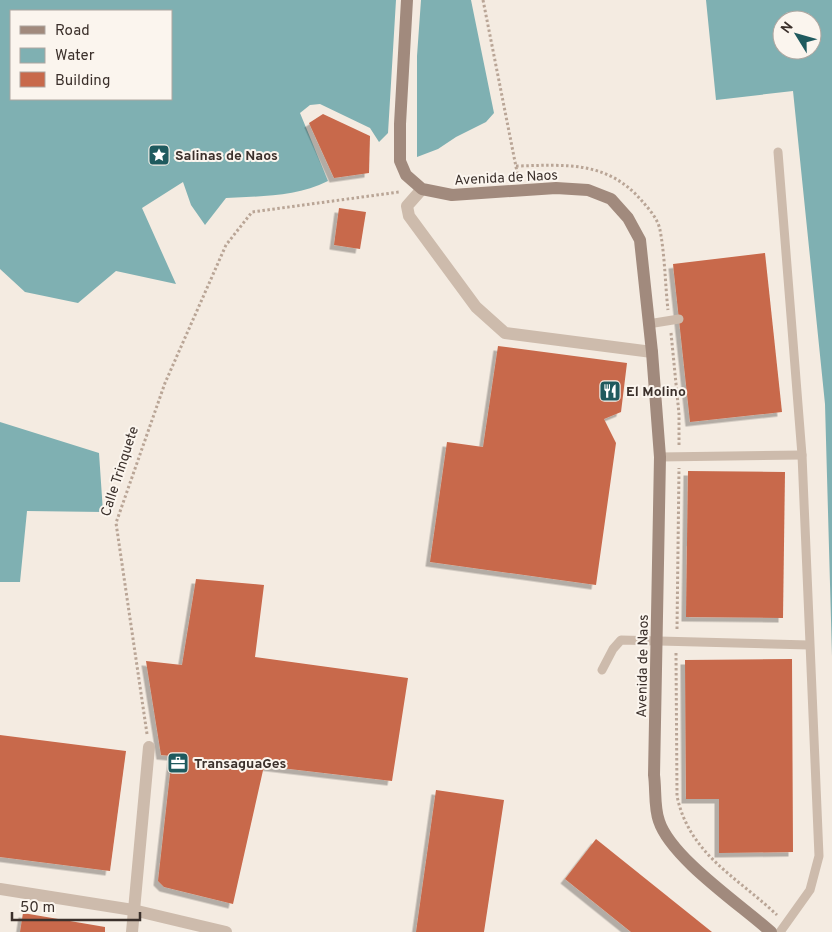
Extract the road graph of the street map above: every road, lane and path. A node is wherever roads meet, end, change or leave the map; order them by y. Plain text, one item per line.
1 (407, 0) edge
2 (483, 0) edge
3 (778, 152) dead end
4 (422, 189) junction
5 (520, 190) junction
6 (679, 319) dead end
7 (648, 324) junction
8 (652, 352) junction
9 (802, 455) junction
10 (660, 457) junction
11 (657, 641) junction
12 (809, 645) junction
13 (602, 670) dead end
14 (149, 747) joint
15 (0, 889) edge
16 (133, 910) junction
17 (132, 932) edge
18 (226, 932) edge
19 (771, 932) edge
20 (780, 932) edge

1 - 4 main road
2 - 5 path
3 - 9 lane
4 - 5 main road, Avenida de Naos
4 - 8 street
4 - 14 path, Calle Trinquete
5 - 7 main road, Avenida de Naos
6 - 7 lane
7 - 8 main road, Avenida de Naos
8 - 10 main road, Avenida de Naos
9 - 10 lane
9 - 12 lane
10 - 11 main road, Avenida de Naos
11 - 12 lane
11 - 13 lane
11 - 19 main road, Avenida de Naos
12 - 20 lane
14 - 16 street
15 - 16 street
16 - 17 street
16 - 18 street

